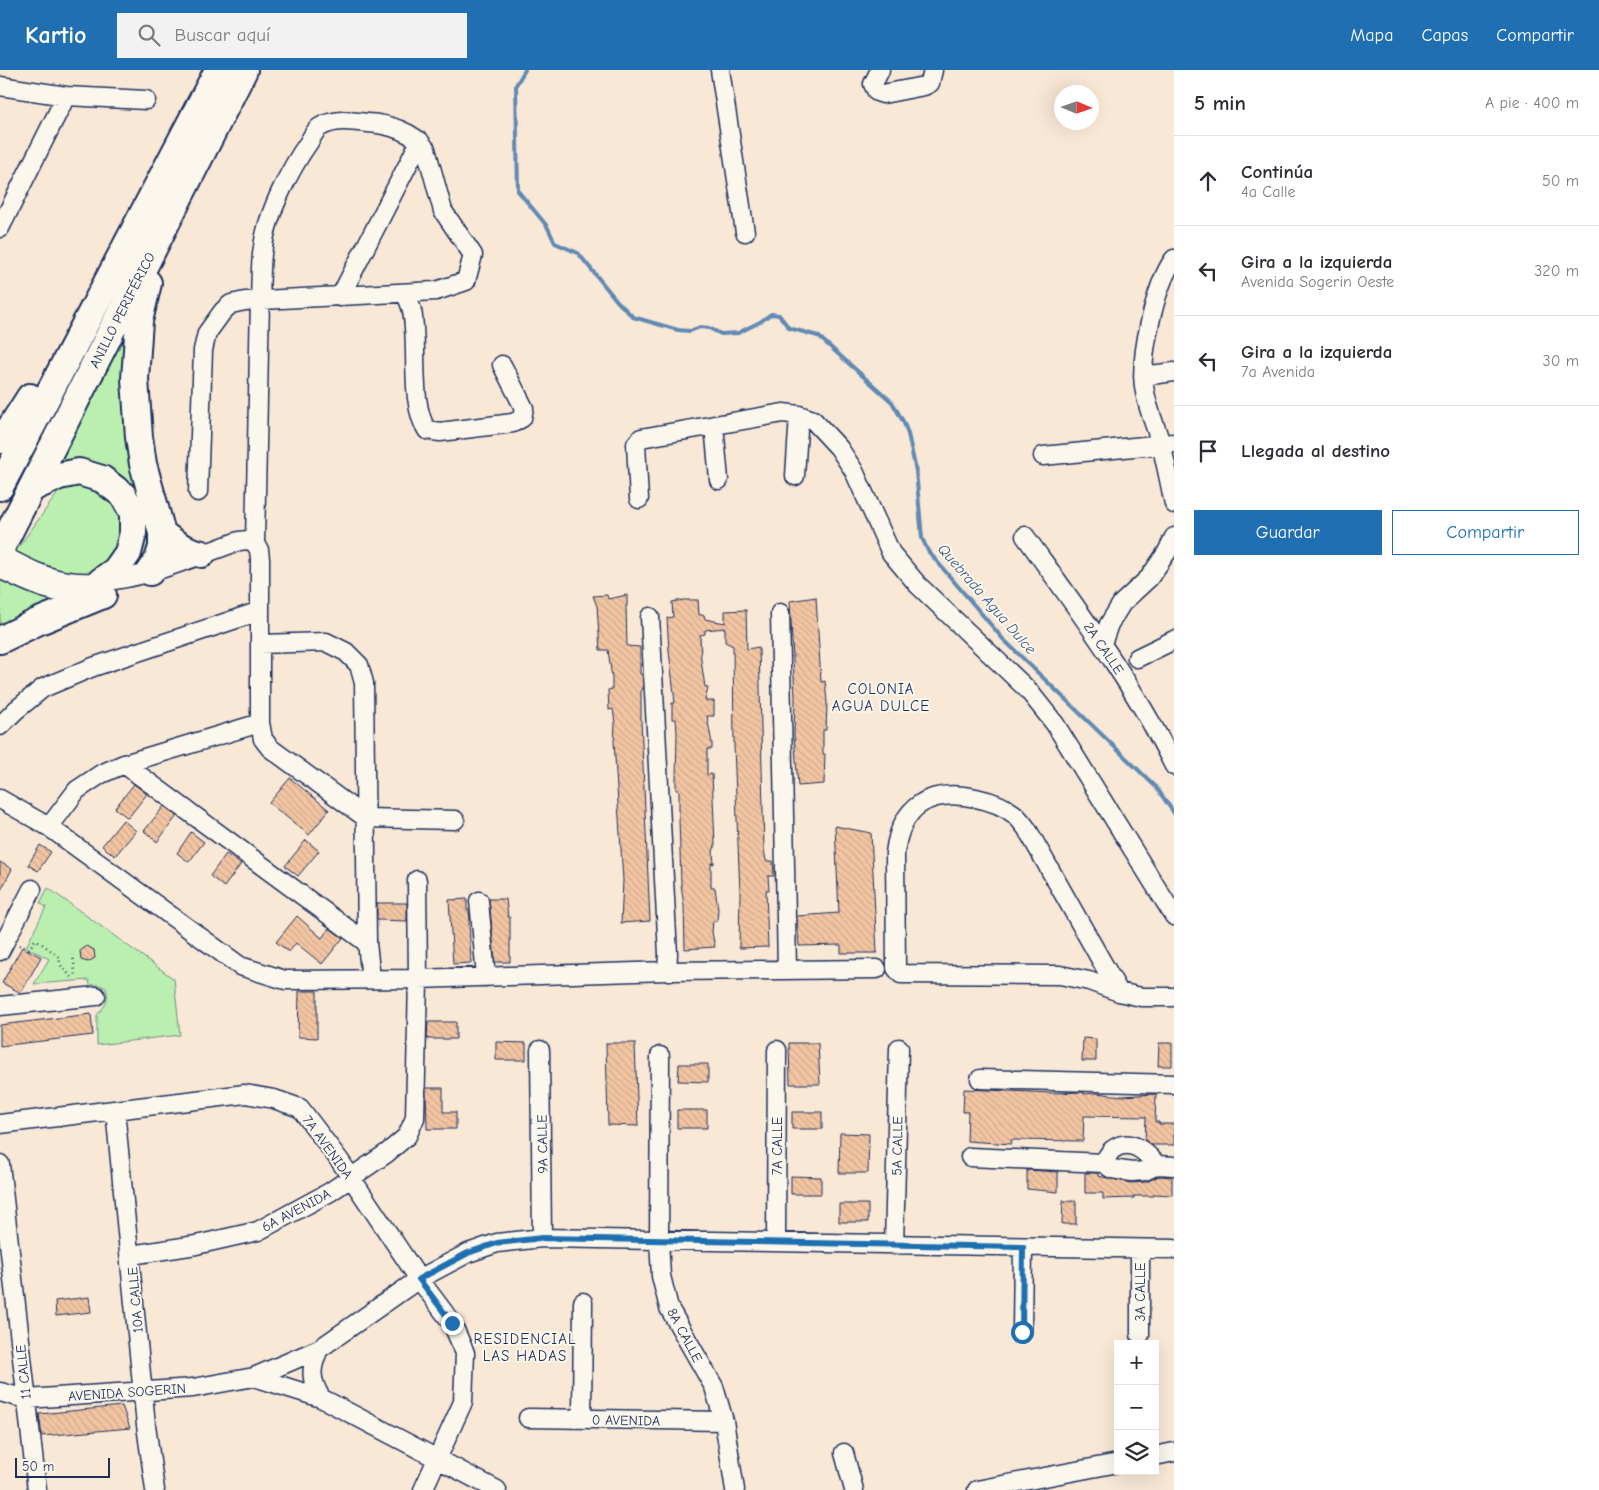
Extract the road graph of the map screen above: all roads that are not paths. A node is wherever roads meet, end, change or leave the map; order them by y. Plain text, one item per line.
1 (218, 70) edge
2 (244, 70) edge
3 (720, 70) edge
4 (880, 70) edge
5 (933, 70) edge
6 (0, 86) edge
7 (66, 96) junction
8 (146, 100) dead end
9 (420, 141) junction
10 (0, 228) edge
11 (745, 232) dead end
12 (160, 236) junction
13 (1174, 259) edge
14 (107, 285) junction
15 (405, 293) junction
16 (340, 297) junction
17 (260, 300) junction
18 (502, 365) dead end
19 (1174, 372) edge
20 (1143, 376) junction
21 (799, 414) junction
22 (714, 425) junction
23 (0, 440) edge
24 (1168, 444) edge
25 (1043, 456) dead end
26 (795, 476) dead end
27 (720, 480) dead end
28 (0, 487) edge
29 (32, 488) junction
30 (198, 492) dead end
31 (639, 499) dead end
32 (1174, 504) edge
33 (162, 532) junction
34 (1025, 536) dead end
35 (1174, 538) edge
36 (255, 543) junction
37 (0, 550) edge
38 (0, 554) edge
39 (202, 554) junction
40 (0, 569) edge
41 (150, 572) junction
42 (30, 577) junction
43 (102, 588) junction
44 (260, 611) junction
45 (780, 614) dead end
46 (650, 617) dead end
47 (0, 640) edge
48 (1174, 640) edge
49 (260, 644) junction
50 (1102, 644) junction
51 (1137, 658) dead end
52 (260, 724) junction
53 (0, 726) edge
54 (1168, 738) edge
55 (124, 764) junction
56 (1174, 766) edge
57 (0, 799) edge
58 (366, 818) junction
59 (456, 820) dead end
60 (49, 827) junction
61 (417, 880) dead end
62 (32, 889) dead end
63 (479, 901) dead end
64 (1174, 916) edge
65 (367, 943) junction
66 (4, 944) edge
67 (788, 969) junction
68 (877, 969) dead end
69 (667, 971) junction
70 (486, 977) junction
71 (371, 979) junction
72 (418, 979) junction
73 (1119, 992) junction
74 (96, 996) dead end
75 (1174, 997) edge
76 (0, 1006) edge
77 (899, 1048) dead end
78 (540, 1050) dead end
79 (777, 1050) dead end
80 (660, 1056) dead end
81 (980, 1079) dead end
82 (1174, 1084) edge
83 (115, 1110) junction
84 (0, 1124) edge
85 (970, 1157) dead end
86 (1103, 1163) junction
87 (0, 1164) edge
88 (1165, 1165) edge
89 (351, 1178) junction
90 (542, 1238) junction
91 (659, 1240) junction
92 (776, 1242) junction
93 (894, 1244) junction
94 (1023, 1247) junction
95 (1140, 1249) junction
96 (1174, 1249) edge
97 (131, 1255) junction
98 (419, 1279) junction
99 (583, 1302) dead end
100 (1022, 1332) dead end
101 (1140, 1334) dead end
102 (319, 1349) junction
103 (254, 1377) junction
104 (143, 1391) junction
105 (0, 1392) edge
106 (321, 1398) junction
107 (26, 1399) junction
108 (528, 1418) dead end
109 (582, 1419) junction
110 (724, 1421) junction
111 (1174, 1452) edge
112 (844, 1453) dead end
113 (1159, 1455) edge
114 (438, 1460) junction
115 (1114, 1464) edge
116 (37, 1490) edge
117 (155, 1490) edge
118 (423, 1490) edge
119 (497, 1490) edge
120 (735, 1490) edge
121 (854, 1490) edge
122 (977, 1490) edge

1 - 14 highway, ANILLO PERIFÉRICO
2 - 12 highway, ANILLO PERIFÉRICO
3 - 11 street
4 - 5 street
6 - 7 street
7 - 8 street
7 - 10 street
9 - 15 street
9 - 16 street
9 - 17 street
12 - 29 highway, ANILLO PERIFÉRICO
12 - 33 highway
13 - 20 street
14 - 23 highway
14 - 28 highway, ANILLO PERIFÉRICO
15 - 16 street
15 - 18 street
16 - 17 street
17 - 30 street
17 - 36 street
19 - 20 street
20 - 24 street
21 - 22 street
21 - 26 street
21 - 64 street
22 - 27 street
22 - 31 street
24 - 25 street
24 - 32 street
29 - 37 highway, ANILLO PERIFÉRICO
29 - 43 highway
33 - 39 highway
33 - 41 highway
34 - 50 street, 2A CALLE
35 - 50 street
36 - 39 street
36 - 44 street
38 - 42 street
39 - 41 street
40 - 42 street
41 - 43 street
42 - 43 street
43 - 47 highway
44 - 49 street
44 - 53 street
45 - 67 street
46 - 69 street
48 - 51 street
49 - 52 street
49 - 58 street
50 - 54 street, 2A CALLE
52 - 55 street
52 - 58 street
54 - 56 street, 2A CALLE
55 - 60 street
55 - 65 street
57 - 60 street
58 - 59 street
58 - 65 street
60 - 71 street
61 - 72 street, 6A AVENIDA
62 - 66 street
63 - 70 street
65 - 71 street
67 - 68 street
67 - 69 street
69 - 70 street
70 - 72 street
71 - 72 street
72 - 89 street, 6A AVENIDA
73 - 73 street
73 - 75 street
74 - 76 street
77 - 93 street, 5A CALLE
78 - 90 street, 9A CALLE
79 - 92 street, 7A CALLE
80 - 91 street, 8A CALLE
81 - 82 street
83 - 84 street, 7A AVENIDA
83 - 89 street, 7A AVENIDA
83 - 97 street, 10A CALLE
85 - 86 street
86 - 88 street
86 - 88 street
87 - 107 street, 11 CALLE
89 - 97 street, 6A AVENIDA
89 - 98 street, 7A AVENIDA
90 - 91 street
90 - 98 street
91 - 92 street
91 - 110 street, 8A CALLE
92 - 93 street
93 - 94 street
94 - 95 street
94 - 100 street
95 - 96 street
95 - 101 street, 3A CALLE
97 - 104 street, 10A CALLE
98 - 102 street
98 - 114 street, 7A AVENIDA
99 - 109 street
102 - 103 street
102 - 106 street
103 - 104 street, AVENIDA SOGERIN
103 - 106 street
104 - 107 street, AVENIDA SOGERIN
104 - 117 street, 10A CALLE
105 - 107 street, AVENIDA SOGERIN
106 - 114 street
107 - 116 street, 11 CALLE
108 - 109 street, 0 AVENIDA
109 - 110 street, 0 AVENIDA
110 - 120 street, 8A CALLE
111 - 113 street
112 - 121 street
114 - 118 street, 7A AVENIDA
114 - 119 street
115 - 122 street

